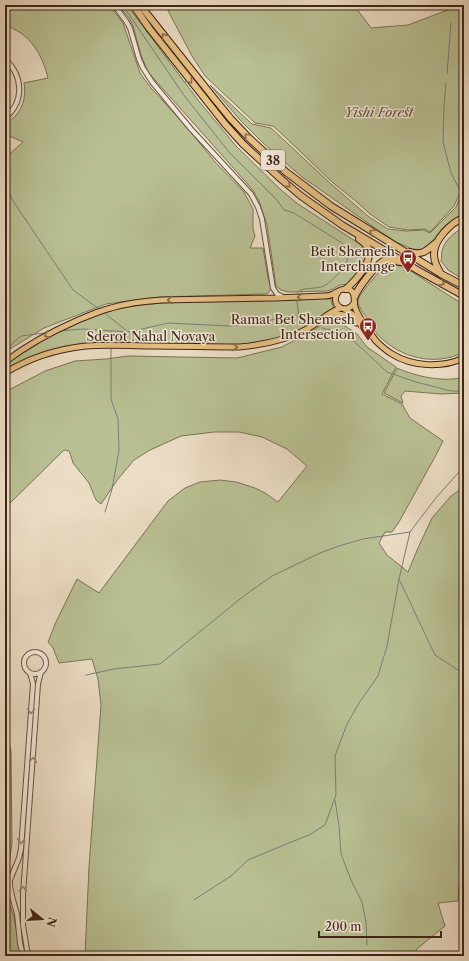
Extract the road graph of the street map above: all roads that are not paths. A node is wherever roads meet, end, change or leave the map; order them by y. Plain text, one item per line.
1 (114, 5) edge
2 (133, 5) edge
3 (140, 5) edge
4 (5, 59) edge
5 (5, 118) edge
6 (464, 218) edge
7 (342, 225) junction
8 (438, 241) junction
9 (399, 248) junction
10 (420, 271) junction
11 (441, 274) junction
12 (464, 286) edge
13 (273, 288) junction
14 (346, 289) junction
15 (338, 291) junction
16 (464, 296) edge
17 (265, 298) junction
18 (284, 298) junction
19 (354, 299) junction
20 (343, 309) junction
21 (322, 319) junction
22 (368, 334) junction
23 (376, 342) junction
24 (464, 358) edge
25 (5, 362) edge
26 (5, 373) edge
27 (41, 672) junction
28 (30, 673) junction
29 (23, 956) edge
30 (28, 956) edge

1 - 13 street
2 -> 7 highway, 38
9 -> 3 highway, 38
4 - 5 street
6 - 8 highway
7 - 10 highway, 38
7 - 14 highway
8 - 9 highway
8 - 11 highway
9 - 11 highway, 38
10 -> 16 highway, 38
10 - 19 highway
11 - 12 highway, 38
13 - 17 street
13 - 18 street
14 - 15 main road
14 - 19 main road
15 -> 18 main road, Sderot Nahal Novaya
15 - 20 main road
17 - 18 main road, Sderot Nahal Novaya
17 -> 25 main road, Sderot Nahal Novaya
19 - 20 main road
19 - 23 main road
20 - 21 main road, Sderot Nahal Novaya
20 - 22 main road
21 - 22 main road
26 -> 21 main road, Sderot Nahal Novaya
22 - 23 main road
23 - 24 main road
27 - 28 street
27 - 28 street
30 -> 27 street
28 -> 29 street

